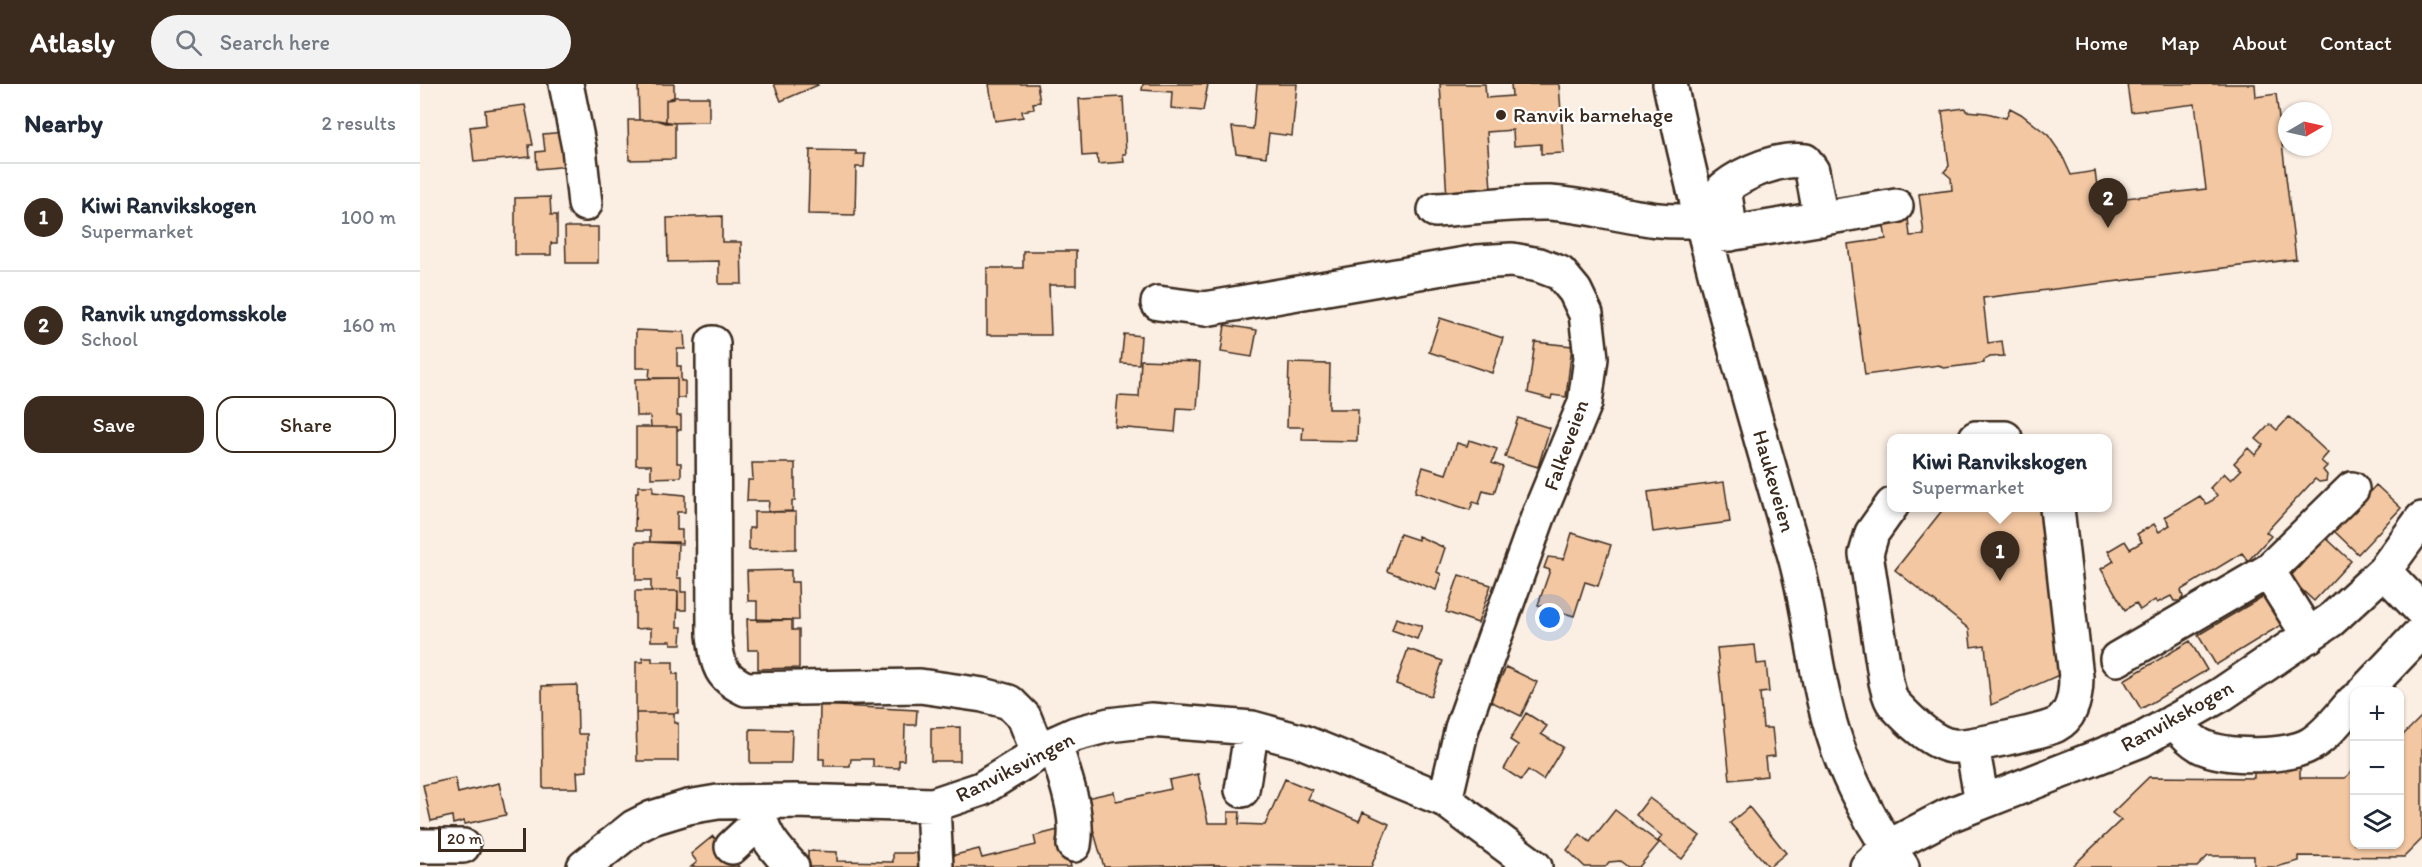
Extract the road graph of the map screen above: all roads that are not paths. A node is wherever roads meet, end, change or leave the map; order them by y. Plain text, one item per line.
1 (566, 84) edge
2 (1670, 84) edge
3 (585, 204) dead end
4 (1896, 206) dead end
5 (1435, 210) dead end
6 (1821, 219) junction
7 (1712, 231) junction
8 (1158, 303) dead end
9 (714, 343) dead end
10 (2352, 489) dead end
11 (1887, 512) edge
12 (2058, 512) edge
13 (2422, 519) edge
14 (2268, 572) junction
15 (2384, 572) junction
16 (2422, 611) edge
17 (2422, 631) edge
18 (2309, 636) junction
19 (2117, 659) dead end
20 (2369, 687) edge
21 (2350, 706) edge
22 (2174, 721) junction
23 (1252, 728) junction
24 (1972, 746) junction
25 (1046, 748) junction
26 (1242, 790) dead end
27 (1445, 800) junction
28 (1982, 802) junction
29 (933, 805) junction
30 (759, 812) junction
31 (1074, 845) dead end
32 (420, 846) edge
33 (463, 846) dead end
34 (732, 847) dead end
35 (1886, 860) edge
36 (584, 867) edge
37 (792, 867) edge
38 (936, 867) edge
39 (1534, 867) edge

1 - 3 street
2 - 7 street, Haukeveien
4 - 6 street
5 - 7 street
6 - 7 street
6 - 7 street
7 - 35 street, Haukeveien
8 - 27 street, Falkeveien
9 - 25 street
10 - 14 street
11 - 24 street
12 - 24 street
13 - 15 street, Ranvikskogen
14 - 18 street
14 - 19 street
15 - 16 street
15 - 18 street, Ranvikskogen
17 - 20 street
18 - 22 street, Ranvikskogen
21 - 22 street
22 - 28 street, Ranvikskogen
23 - 25 street, Ranviksvingen
23 - 26 street
23 - 27 street, Ranviksvingen
24 - 28 street
25 - 29 street, Ranviksvingen
25 - 31 street
27 - 39 street, Ranviksvingen
28 - 35 street, Ranvikskogen
29 - 30 street, Ranviksvingen
29 - 38 street
30 - 34 street
30 - 36 street, Ranviksvingen
30 - 37 street
32 - 33 street

